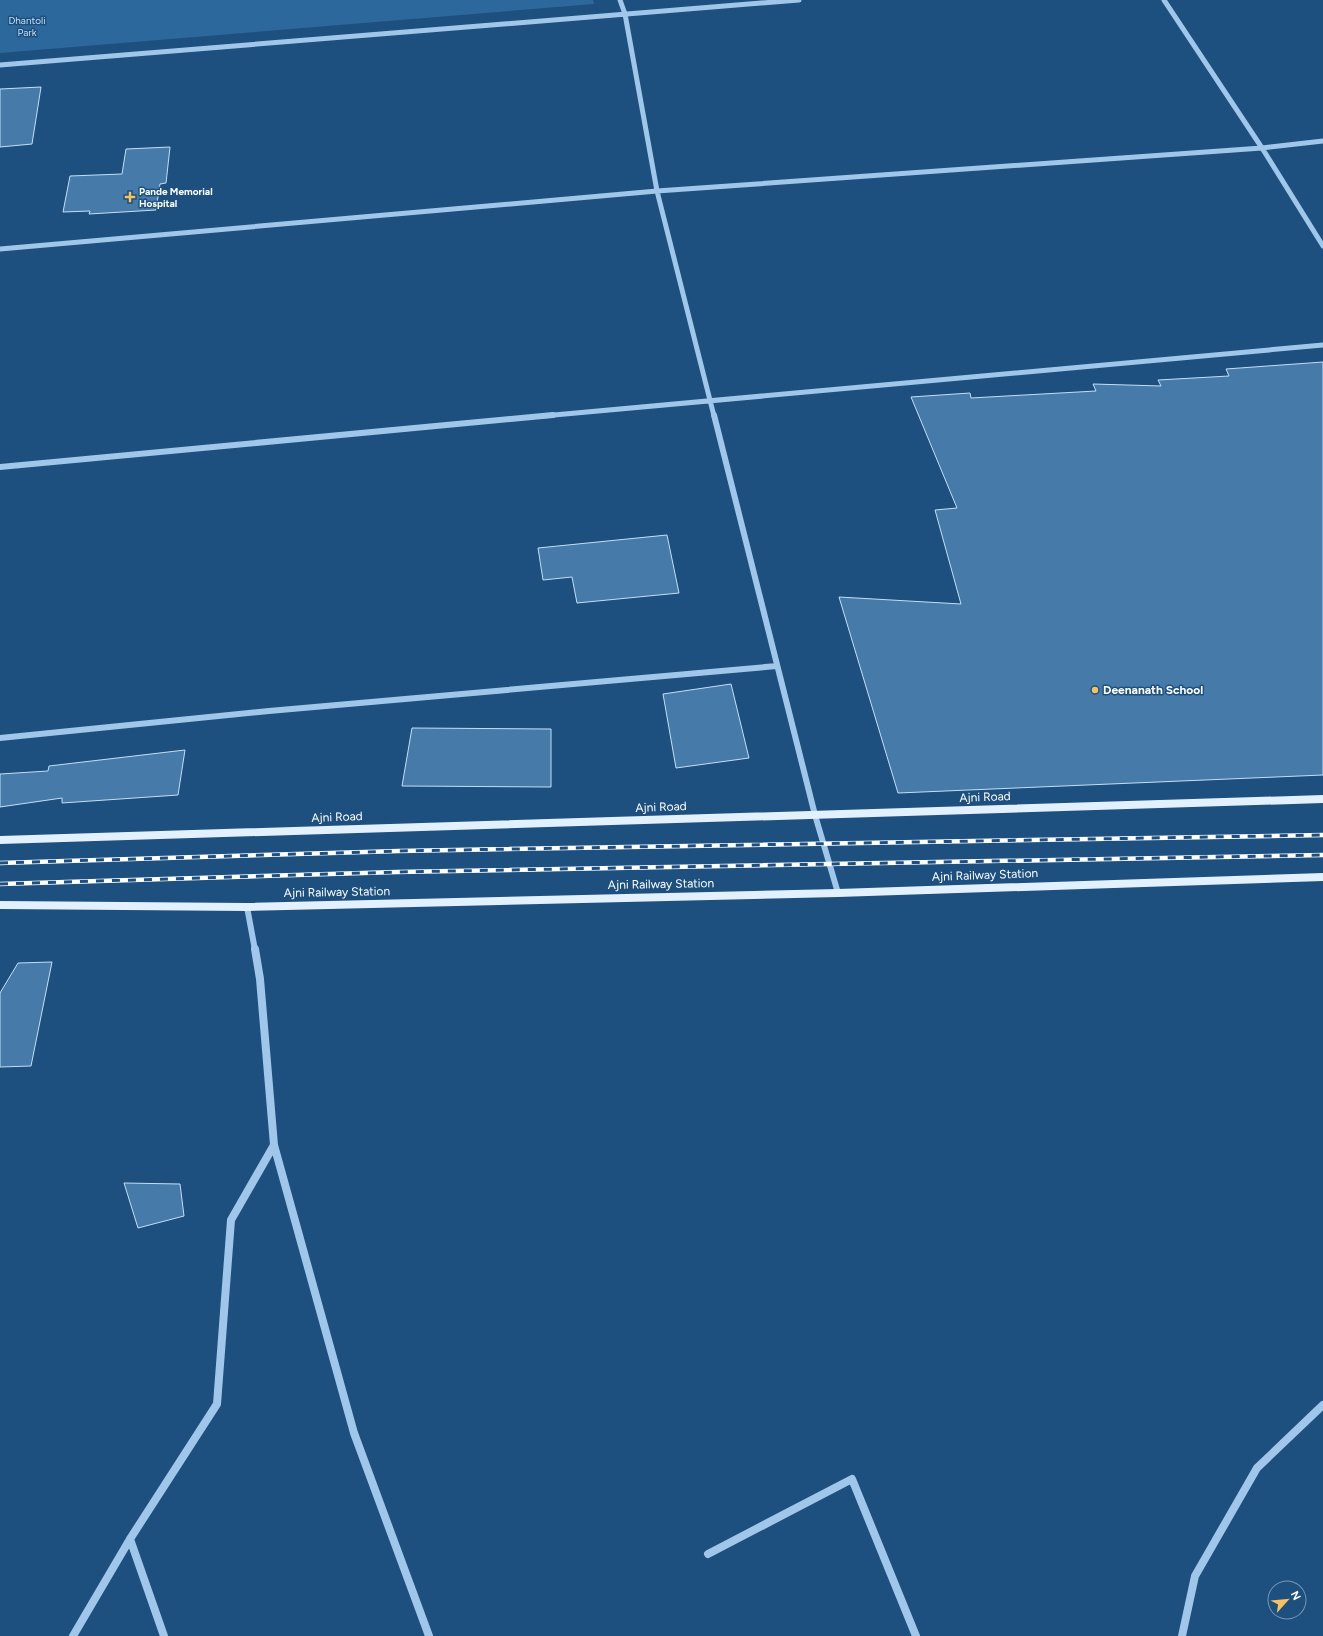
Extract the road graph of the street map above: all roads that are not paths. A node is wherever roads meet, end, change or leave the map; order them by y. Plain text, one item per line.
1 (620, 0) edge
2 (799, 0) edge
3 (1164, 0) edge
4 (625, 14) junction
5 (0, 65) edge
6 (1323, 141) edge
7 (1262, 148) junction
8 (657, 191) junction
9 (1323, 246) edge
10 (0, 249) edge
11 (1323, 345) edge
12 (709, 400) junction
13 (0, 467) edge
14 (777, 666) junction
15 (0, 738) edge
16 (1323, 799) edge
17 (815, 815) junction
18 (0, 840) edge
19 (1323, 877) edge
20 (838, 893) junction
21 (0, 905) edge
22 (247, 907) junction
23 (274, 1145) junction
24 (1323, 1405) edge
25 (130, 1539) junction
26 (708, 1554) dead end
27 (73, 1636) edge
28 (164, 1636) edge
29 (429, 1636) edge
30 (916, 1636) edge
31 (1182, 1636) edge

1 - 4 street
2 - 4 street
3 - 7 street
4 - 5 street
4 - 8 street
6 - 7 street
7 - 8 street
7 - 9 street
8 - 10 street
8 - 12 street
11 - 12 street
12 - 13 street
12 - 14 street
14 - 15 street
14 - 17 street
16 - 17 main road, Ajni Road
17 - 18 main road, Ajni Road
17 - 20 street
19 - 20 main road, Ajni Railway Station
20 - 22 main road, Ajni Railway Station
21 - 22 main road, Ajni Railway Station
22 - 23 street
23 - 25 street
23 - 29 street
24 - 31 street
25 - 27 street
25 - 28 street
26 - 30 street

